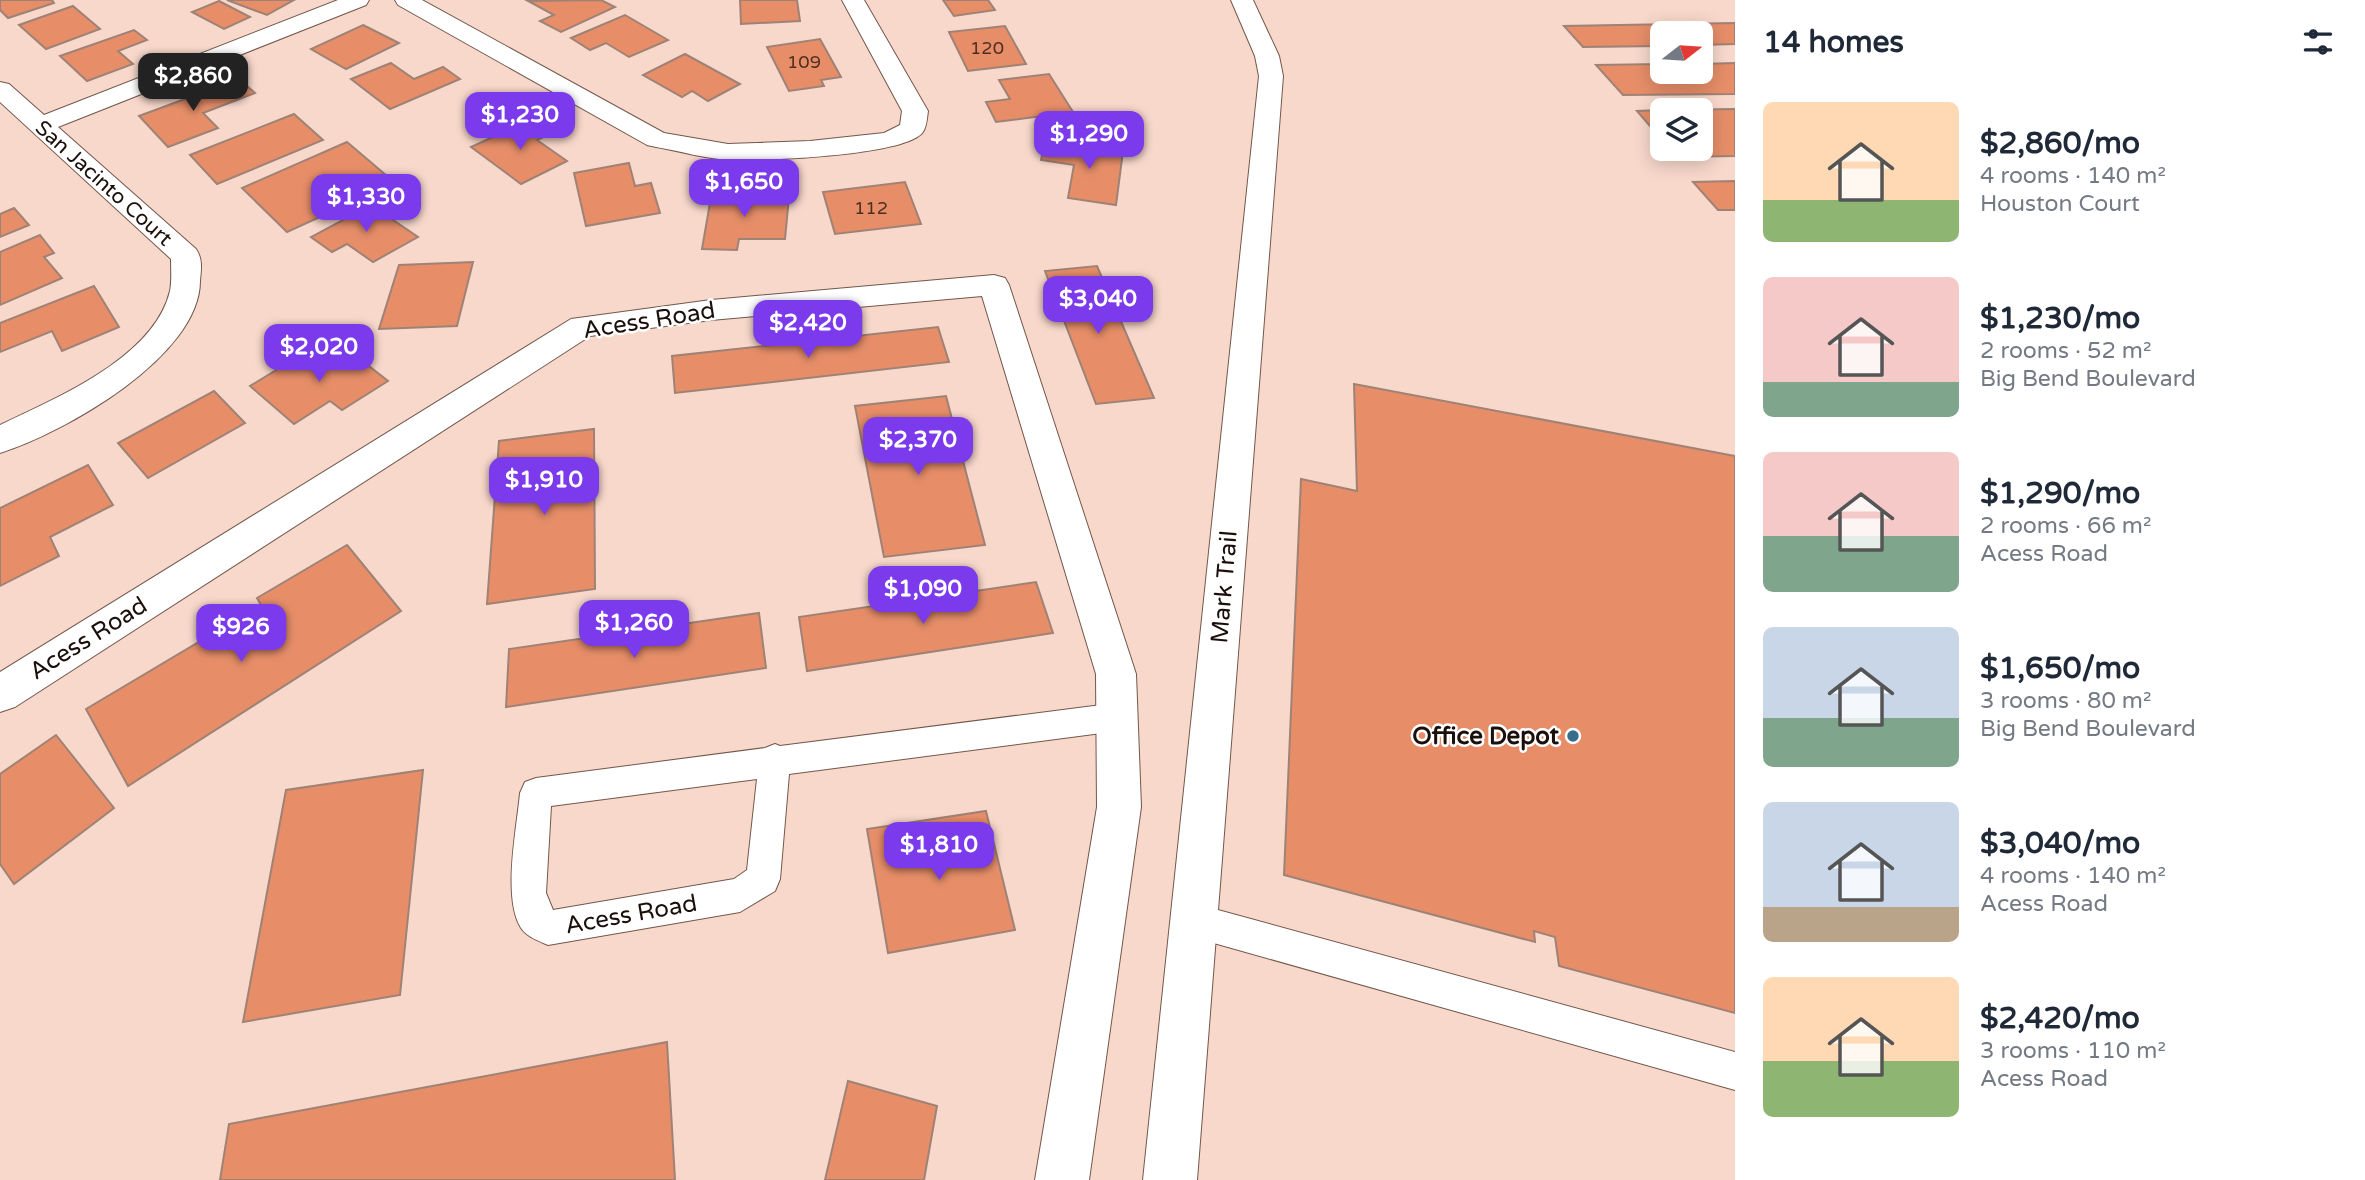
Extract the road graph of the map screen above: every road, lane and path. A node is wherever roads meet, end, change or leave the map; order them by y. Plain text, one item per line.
1 (358, 0) edge
2 (406, 0) edge
3 (853, 0) edge
4 (1242, 0) edge
5 (0, 89) edge
6 (40, 125) junction
7 (0, 440) edge
8 (0, 694) edge
9 (1117, 717) junction
10 (775, 760) junction
11 (1196, 921) junction
12 (1735, 1071) edge
13 (1062, 1180) edge
14 (1170, 1180) edge

1 - 6 street
2 - 3 street
4 - 11 street, Mark Trail
5 - 6 street, San Jacinto Court
6 - 7 street, San Jacinto Court
8 - 9 street, Acess Road
9 - 10 lane, Acess Road
9 - 13 street, Acess Road
10 - 10 lane, Acess Road
11 - 12 lane
11 - 14 street, Mark Trail

